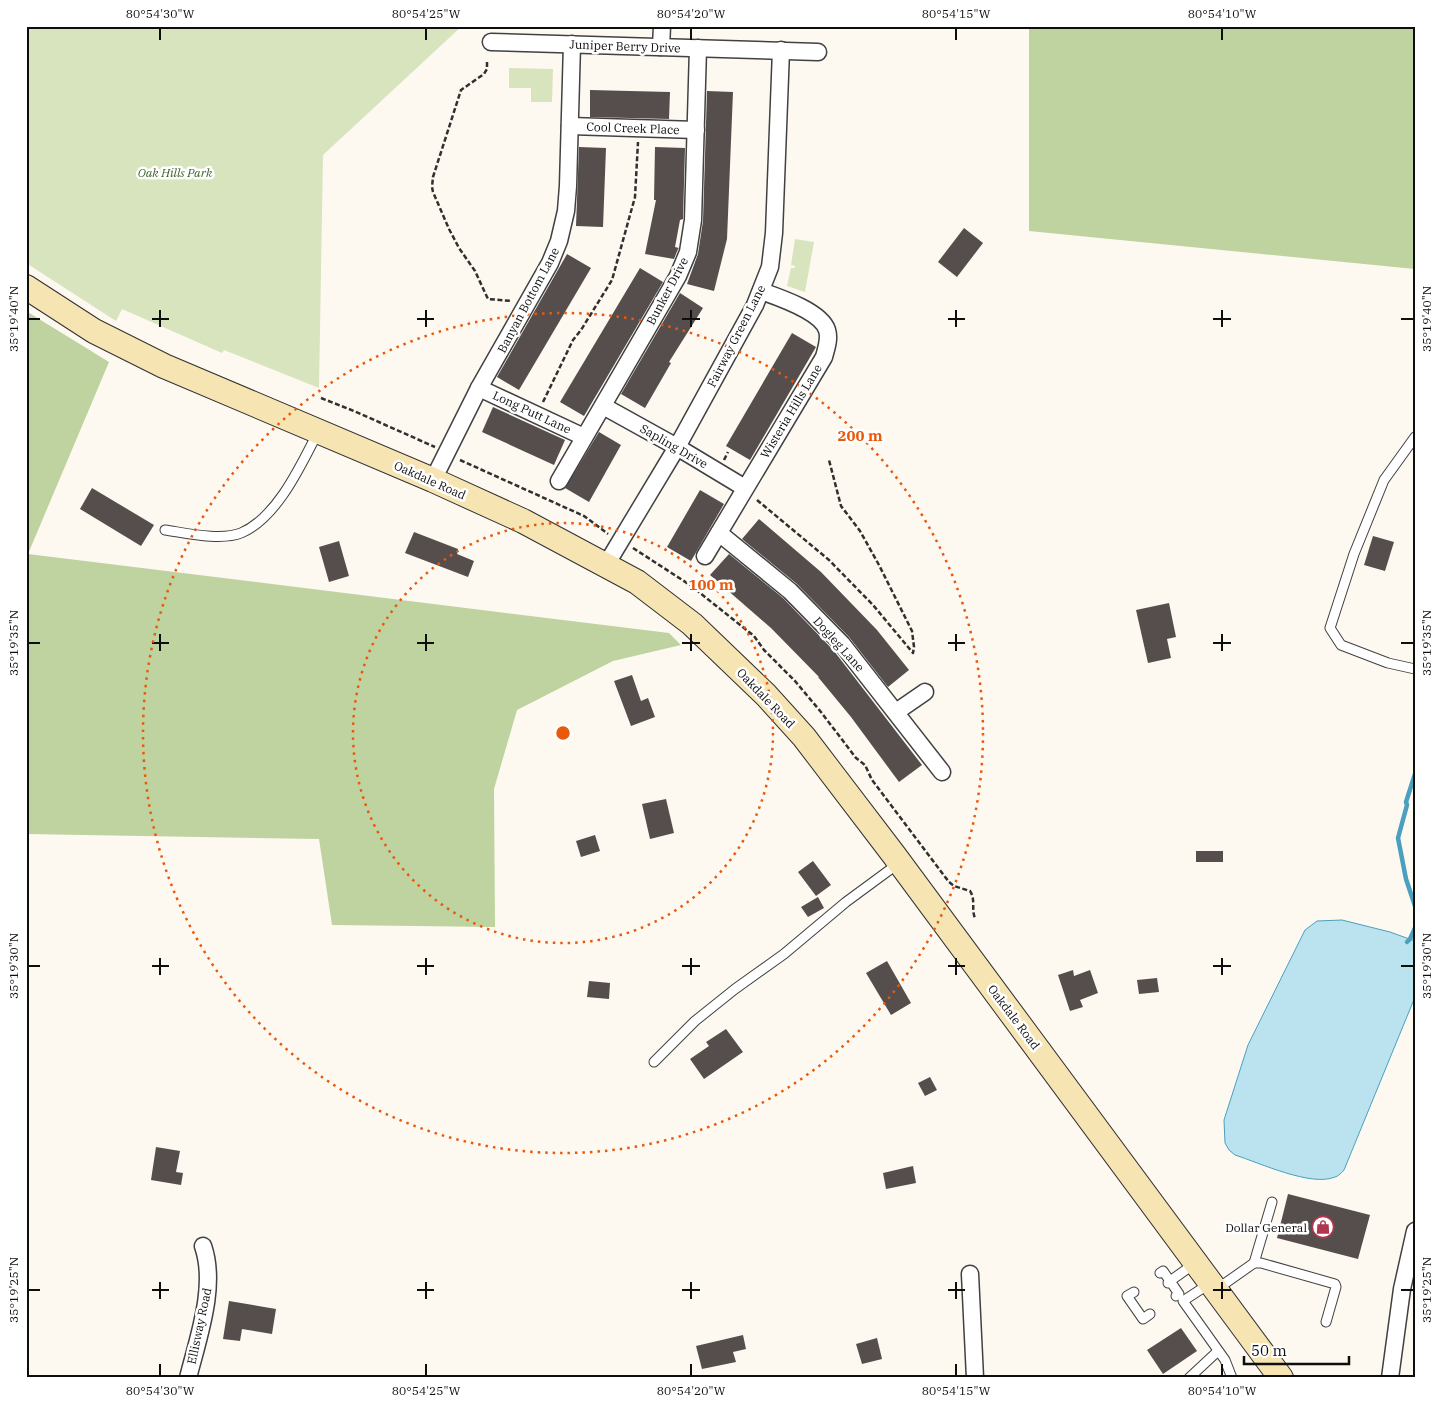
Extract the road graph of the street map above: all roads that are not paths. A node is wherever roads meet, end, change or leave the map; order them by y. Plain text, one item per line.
1 (662, 26) edge
2 (491, 42) dead end
3 (572, 44) junction
4 (661, 47) junction
5 (698, 48) junction
6 (781, 50) junction
7 (818, 52) dead end
8 (570, 126) junction
9 (696, 130) junction
10 (26, 287) edge
11 (760, 291) junction
12 (479, 388) junction
13 (602, 406) junction
14 (318, 432) junction
15 (584, 437) junction
16 (1415, 437) edge
17 (677, 447) junction
18 (433, 480) junction
19 (559, 481) dead end
20 (749, 493) junction
21 (166, 530) dead end
22 (719, 533) junction
23 (705, 556) dead end
24 (606, 565) junction
25 (1415, 669) edge
26 (924, 692) dead end
27 (896, 712) junction
28 (942, 772) dead end
29 (900, 863) junction
30 (654, 1062) dead end
31 (1272, 1202) dead end
32 (1415, 1231) edge
33 (202, 1246) dead end
34 (1196, 1262) junction
35 (1254, 1264) junction
36 (1411, 1266) edge
37 (1160, 1273) dead end
38 (970, 1274) dead end
39 (1169, 1282) junction
40 (1214, 1286) junction
41 (1134, 1292) dead end
42 (1180, 1297) junction
43 (1150, 1314) dead end
44 (1326, 1322) dead end
45 (1218, 1351) junction
46 (1275, 1377) edge
47 (188, 1378) edge
48 (975, 1378) edge
49 (1189, 1378) edge
50 (1232, 1378) edge
51 (1390, 1378) edge

1 - 4 street
2 - 3 street, Juniper Berry Drive
3 - 4 street, Juniper Berry Drive
3 - 8 street, Banyan Bottom Lane
4 - 5 street, Juniper Berry Drive
5 - 6 street, Juniper Berry Drive
5 - 9 street, Bunker Drive
6 - 7 street, Juniper Berry Drive
6 - 11 street, Fairway Green Lane
8 - 9 street, Cool Creek Place
8 - 12 street, Banyan Bottom Lane
9 - 13 street, Bunker Drive
10 - 14 main road, Oakdale Road
11 - 17 street, Fairway Green Lane
11 - 20 street, Wisteria Hills Lane
12 - 15 street, Long Putt Lane
12 - 18 street, Banyan Bottom Lane
13 - 15 street, Bunker Drive
13 - 17 street, Sapling Drive
14 - 18 main road, Oakdale Road
14 - 21 lane
15 - 19 street, Bunker Drive
16 - 25 lane
17 - 20 street, Sapling Drive
17 - 24 street, Fairway Green Lane
18 - 24 main road, Oakdale Road
20 - 22 street, Wisteria Hills Lane
22 - 23 street, Wisteria Hills Lane
22 - 27 street, Dogleg Lane
24 - 29 main road, Oakdale Road
26 - 27 street
27 - 28 street, Dogleg Lane
29 - 30 lane
29 - 34 main road, Oakdale Road
31 - 35 lane
32 - 36 street
33 - 47 street, Ellisway Road
34 - 39 lane
34 - 40 main road, Oakdale Road
35 - 40 lane
35 - 44 lane
36 - 51 street
37 - 39 lane
38 - 48 street
39 - 42 lane
40 - 42 lane
40 - 46 main road, Oakdale Road
41 - 43 lane
42 - 45 lane
45 - 49 lane
45 - 50 lane

